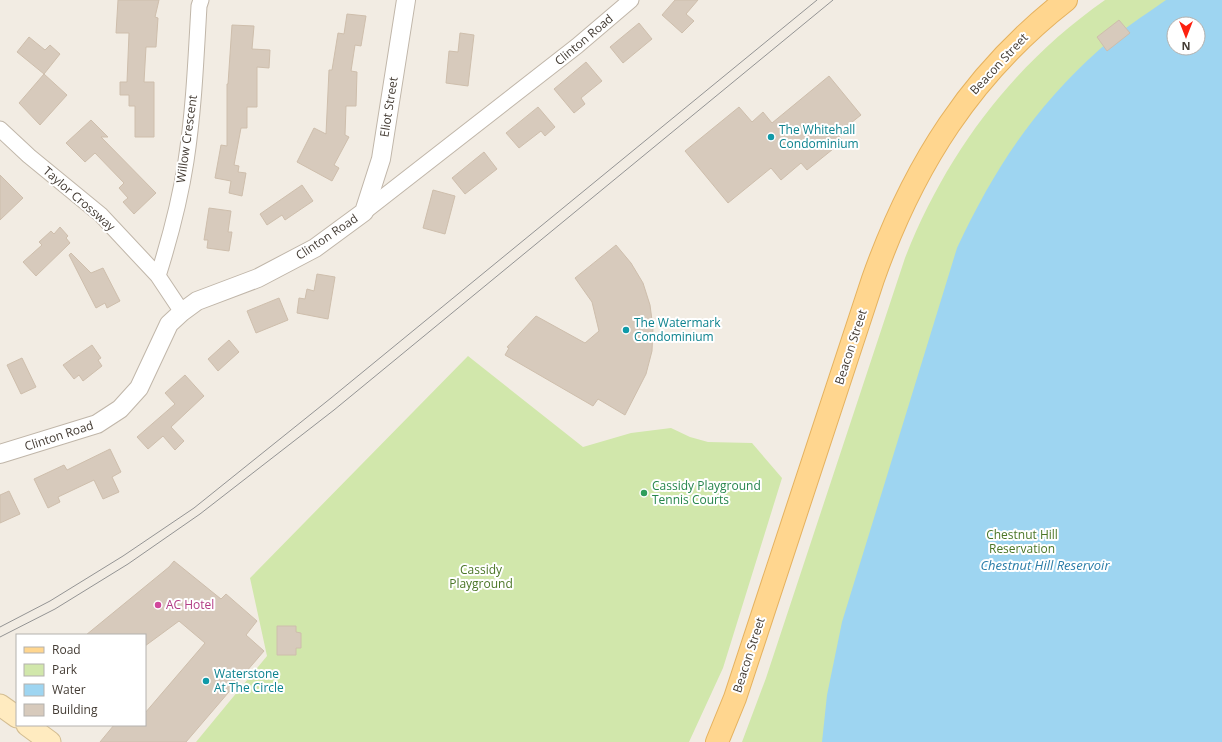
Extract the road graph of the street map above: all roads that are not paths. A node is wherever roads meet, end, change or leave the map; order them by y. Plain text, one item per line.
1 (201, 0) edge
2 (406, 0) edge
3 (631, 0) edge
4 (1066, 0) edge
5 (0, 128) edge
6 (364, 212) junction
7 (158, 276) junction
8 (182, 312) junction
9 (0, 454) edge
10 (0, 705) edge
11 (16, 716) edge
12 (28, 726) edge
13 (50, 742) edge
14 (717, 742) edge

1 - 7 street, Willow Crescent
2 - 6 street, Eliot Street
3 - 6 street, Clinton Road
4 - 14 main road, Beacon Street
5 - 7 street, Taylor Crossway
6 - 8 street, Clinton Road
7 - 8 street, Taylor Crossway
8 - 9 street, Clinton Road
10 - 11 main road
12 - 13 main road

